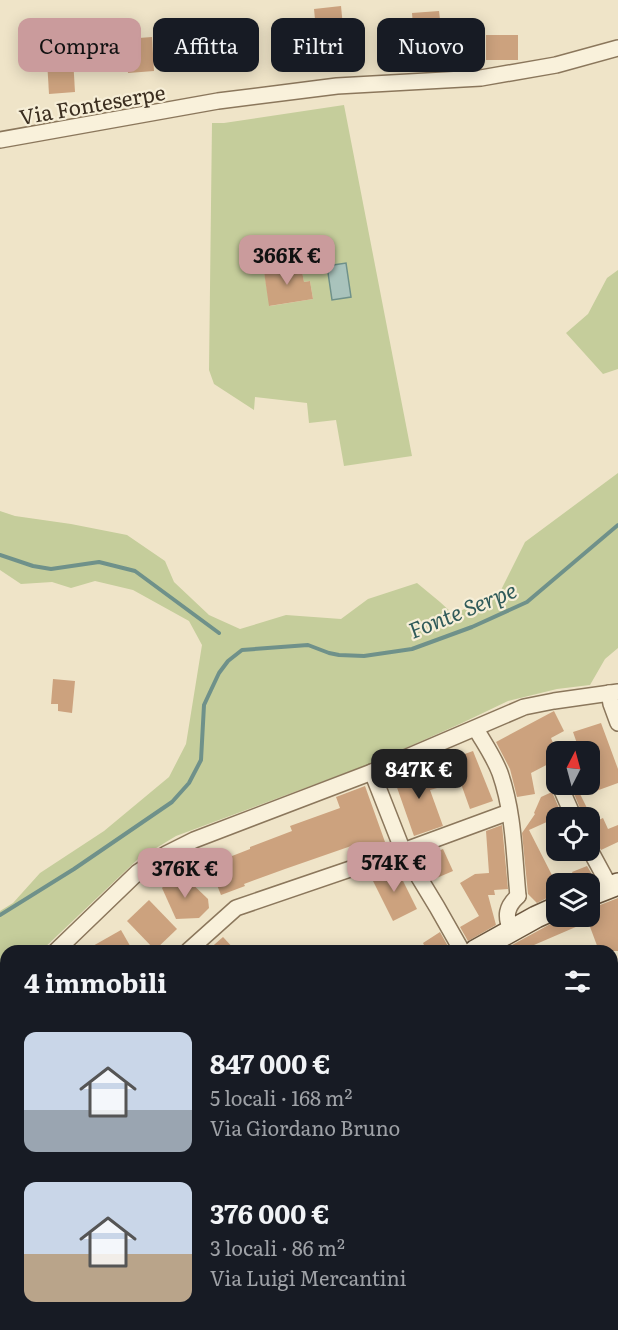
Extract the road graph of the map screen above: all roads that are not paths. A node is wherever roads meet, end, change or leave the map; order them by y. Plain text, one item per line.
1 (618, 48) edge
2 (0, 140) edge
3 (614, 693) edge
4 (618, 723) edge
5 (476, 729) junction
6 (372, 772) junction
7 (509, 812) junction
8 (404, 851) junction
9 (598, 861) edge
10 (614, 885) edge
11 (600, 891) edge
12 (518, 896) junction
13 (546, 912) edge
14 (536, 916) junction
15 (511, 930) junction
16 (62, 945) edge
17 (195, 945) edge
18 (459, 945) edge
19 (485, 945) edge

1 - 2 street, Via Fonteserpe
3 - 4 street
3 - 5 street
5 - 6 street
5 - 7 street
6 - 8 street
6 - 16 street
7 - 8 street
7 - 12 street
8 - 17 street
8 - 18 street
9 - 10 street
10 - 11 street
12 - 14 street
12 - 15 street
13 - 14 street
14 - 15 street
15 - 19 street

